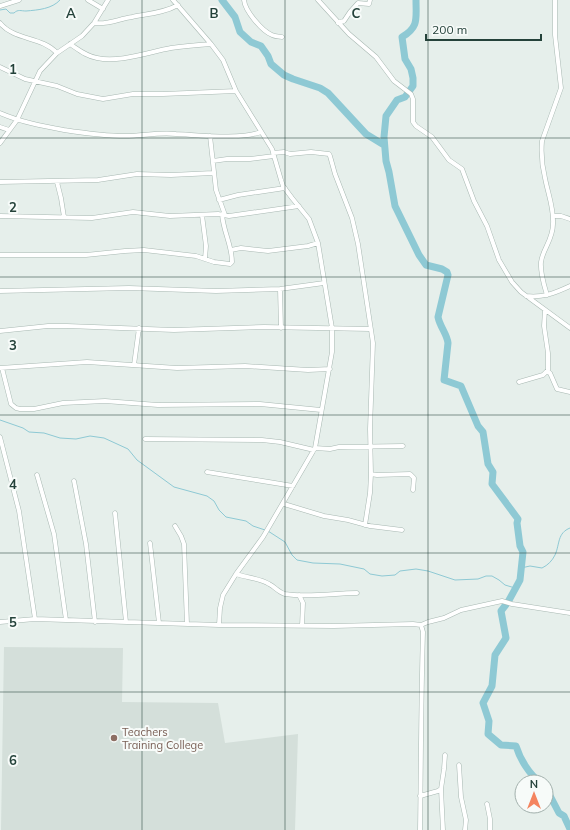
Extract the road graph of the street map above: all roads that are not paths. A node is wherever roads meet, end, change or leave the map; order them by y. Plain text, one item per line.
1 (19, 0) edge
2 (88, 0) edge
3 (108, 0) edge
4 (173, 0) edge
5 (244, 0) edge
6 (318, 0) edge
7 (370, 0) edge
8 (555, 0) edge
9 (178, 5) junction
10 (0, 6) edge
11 (103, 9) junction
12 (0, 23) edge
13 (94, 23) junction
14 (338, 23) junction
15 (282, 37) dead end
16 (70, 44) junction
17 (211, 44) junction
18 (57, 53) junction
19 (0, 67) edge
20 (34, 82) junction
21 (236, 91) junction
22 (0, 113) edge
23 (17, 120) junction
24 (0, 127) edge
25 (9, 130) junction
26 (261, 132) junction
27 (210, 136) junction
28 (0, 143) edge
29 (274, 154) junction
30 (213, 161) junction
31 (213, 173) junction
32 (0, 182) edge
33 (57, 182) junction
34 (285, 188) junction
35 (219, 200) junction
36 (299, 206) junction
37 (202, 215) junction
38 (223, 215) junction
39 (0, 216) edge
40 (553, 216) junction
41 (64, 217) junction
42 (570, 219) edge
43 (318, 243) junction
44 (231, 250) junction
45 (0, 255) edge
46 (204, 259) junction
47 (324, 283) junction
48 (570, 286) edge
49 (280, 288) junction
50 (0, 291) edge
51 (548, 295) junction
52 (526, 296) junction
53 (545, 310) junction
54 (139, 328) junction
55 (281, 328) junction
56 (332, 328) junction
57 (570, 328) edge
58 (370, 329) junction
59 (0, 331) edge
60 (134, 365) junction
61 (1, 368) edge
62 (330, 369) junction
63 (547, 372) junction
64 (519, 382) dead end
65 (570, 392) edge
66 (321, 410) junction
67 (0, 437) edge
68 (145, 439) dead end
69 (370, 446) junction
70 (403, 446) dead end
71 (315, 449) junction
72 (207, 472) dead end
73 (371, 474) junction
74 (37, 475) dead end
75 (74, 481) dead end
76 (293, 486) junction
77 (413, 490) dead end
78 (284, 504) junction
79 (115, 513) dead end
80 (365, 525) junction
81 (175, 526) dead end
82 (402, 530) dead end
83 (150, 543) dead end
84 (236, 574) junction
85 (357, 593) dead end
86 (299, 595) junction
87 (570, 613) edge
88 (35, 619) junction
89 (66, 620) junction
90 (0, 622) edge
91 (95, 622) junction
92 (126, 622) junction
93 (159, 623) junction
94 (187, 624) junction
95 (219, 625) junction
96 (421, 625) junction
97 (302, 626) junction
98 (445, 755) dead end
99 (459, 765) dead end
100 (441, 789) junction
101 (420, 796) junction
102 (487, 804) dead end
103 (420, 830) edge
104 (443, 830) edge
105 (465, 830) edge
106 (491, 830) edge

1 - 10 street
2 - 11 street
3 - 11 street
4 - 9 street
5 - 15 street
6 - 14 street
7 - 14 street
8 - 40 street
9 - 13 street
9 - 17 street
11 - 13 street
12 - 18 street
13 - 16 street
14 - 52 street
16 - 17 street
16 - 18 street
17 - 21 street
18 - 20 street
19 - 20 street
20 - 21 street
20 - 23 street
21 - 26 street
22 - 23 street
23 - 25 street
23 - 27 street
24 - 25 street
25 - 28 street
26 - 27 street
26 - 29 street
27 - 30 street
29 - 30 street
29 - 34 street
29 - 58 street
30 - 31 street
31 - 33 street
31 - 35 street
32 - 33 street
33 - 41 street
34 - 35 street
34 - 36 street
35 - 38 street
36 - 38 street
36 - 43 street
37 - 38 street
37 - 41 street
37 - 46 street
38 - 44 street
39 - 41 street
40 - 42 street
40 - 51 street
43 - 44 street
43 - 47 street
44 - 46 street
45 - 46 street
47 - 49 street
47 - 56 street
48 - 51 street
49 - 50 street
49 - 55 street
51 - 52 street
52 - 53 street
53 - 57 street
53 - 63 street
54 - 55 street
54 - 59 street
54 - 60 street
55 - 56 street
56 - 58 street
56 - 62 street
58 - 69 street
60 - 61 street
60 - 62 street
61 - 66 street
62 - 66 street
63 - 64 street
63 - 65 street
66 - 71 street
67 - 88 street
68 - 71 street
69 - 70 street
69 - 71 street
69 - 73 street
71 - 76 street
72 - 76 street
73 - 77 street
73 - 80 street
74 - 89 street
75 - 91 street
76 - 78 street
78 - 80 street
78 - 84 street
79 - 92 street
80 - 82 street
81 - 94 street
83 - 93 street
84 - 86 street
84 - 95 street
85 - 86 street
86 - 97 street
87 - 96 street
88 - 89 street
88 - 90 street
89 - 91 street
91 - 92 street
92 - 93 street
93 - 94 street
94 - 95 street
95 - 97 street
96 - 97 street
96 - 101 street
98 - 100 street
99 - 105 street
100 - 101 street
100 - 104 street
101 - 103 street
102 - 106 street

